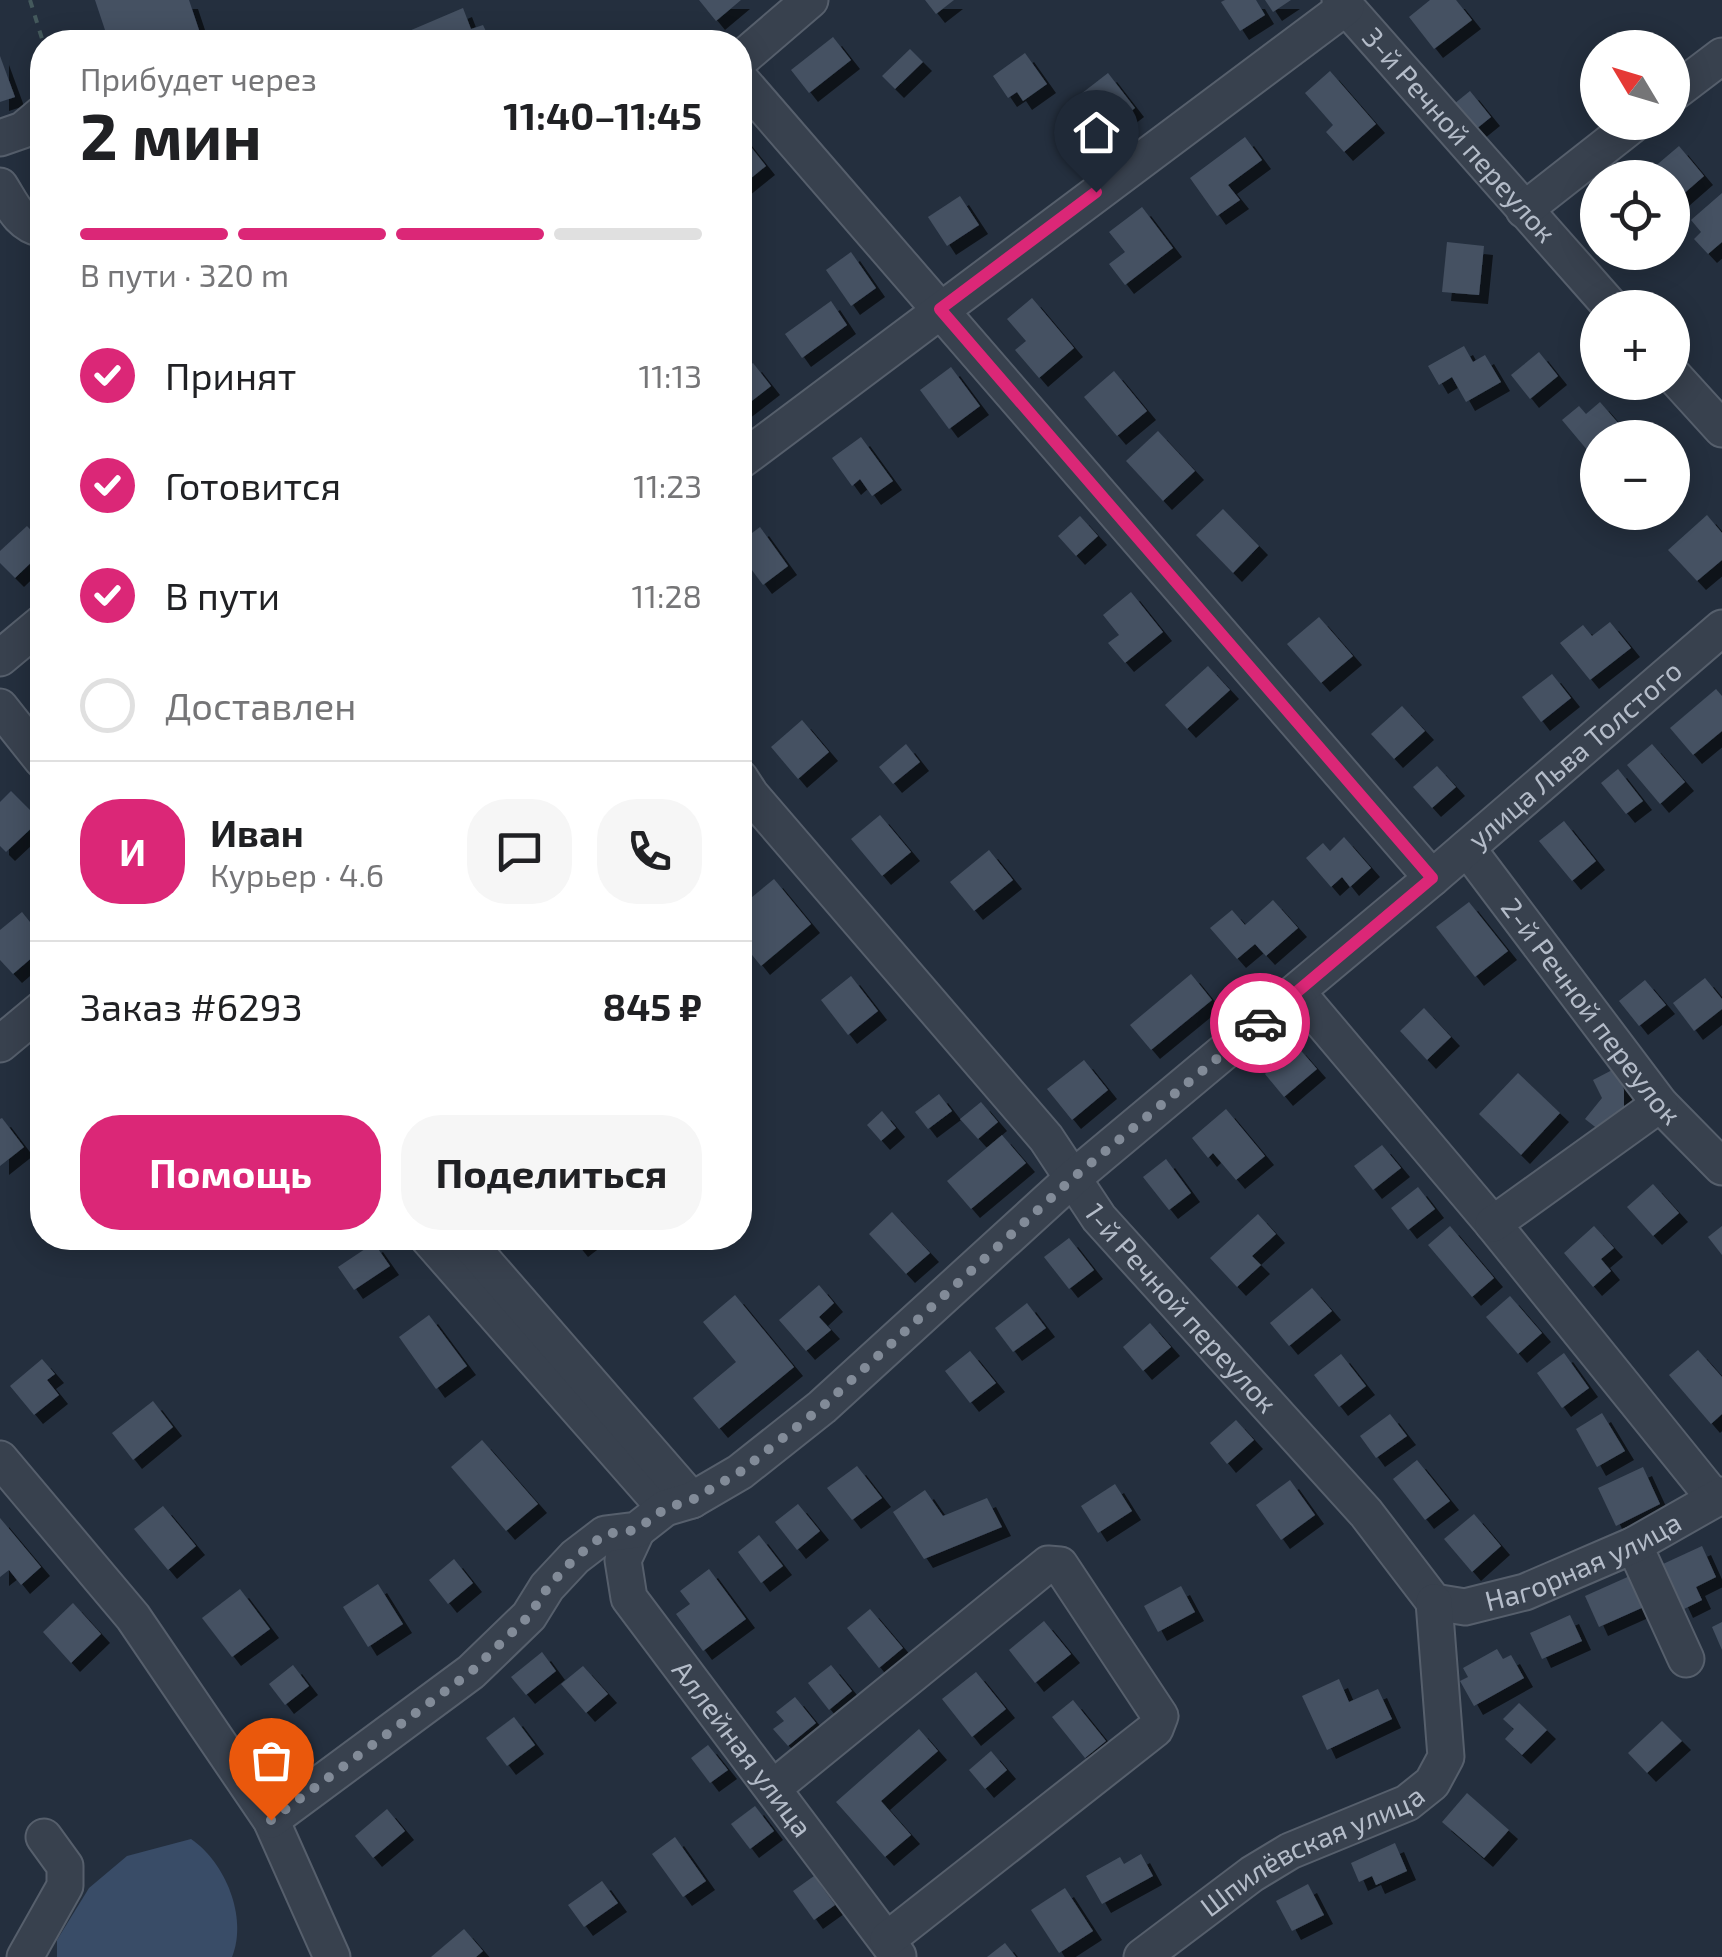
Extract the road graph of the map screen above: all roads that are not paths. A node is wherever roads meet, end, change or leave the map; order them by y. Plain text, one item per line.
1 (810, 0) edge
2 (1354, 6) edge
3 (752, 50) edge
4 (1722, 56) edge
5 (1690, 80) edge
6 (752, 94) edge
7 (30, 125) edge
8 (0, 138) edge
9 (1613, 140) edge
10 (0, 186) edge
11 (1524, 210) junction
12 (30, 226) edge
13 (1596, 290) edge
14 (940, 309) junction
15 (1690, 394) edge
16 (1722, 429) edge
17 (752, 452) edge
18 (1722, 628) edge
19 (30, 633) edge
20 (0, 658) edge
21 (0, 707) edge
22 (30, 745) edge
23 (752, 797) edge
24 (1467, 848) junction
25 (1432, 878) junction
26 (1297, 992) junction
27 (30, 1019) edge
28 (0, 1044) edge
29 (1660, 1104) junction
30 (1722, 1167) edge
31 (1073, 1178) junction
32 (1493, 1224) junction
33 (439, 1250) edge
34 (474, 1250) edge
35 (0, 1459) edge
36 (1718, 1497) edge
37 (678, 1504) junction
38 (636, 1530) junction
39 (1634, 1544) junction
40 (1434, 1602) junction
41 (1686, 1659) dead end
42 (773, 1788) junction
43 (271, 1820) junction
44 (44, 1837) dead end
45 (893, 1948) edge
46 (25, 1957) edge
47 (332, 1957) edge
48 (1142, 1957) edge

1 - 3 street
2 - 11 street, 3-й Речной переулок
2 - 14 street
4 - 5 street
6 - 14 street
7 - 8 street
9 - 11 street
10 - 12 street
11 - 13 street, 3-й Речной переулок
14 - 17 street
14 - 25 street
15 - 16 street
18 - 24 street, улица Льва Толстого
19 - 20 street
21 - 22 street
23 - 31 street, 1-й Речной переулок
24 - 25 street, улица Льва Толстого
24 - 29 street, 2-й Речной переулок
25 - 26 street, улица Льва Толстого
26 - 31 street, улица Льва Толстого
26 - 32 street
27 - 28 street
29 - 30 street, 2-й Речной переулок
29 - 32 street
31 - 37 street, улица Льва Толстого
31 - 40 street, 1-й Речной переулок
32 - 36 street
33 - 37 street
34 - 37 street
35 - 43 street
36 - 39 street, Нагорная улица
37 - 38 street, улица Льва Толстого
38 - 42 street, Аллейная улица
38 - 43 street, улица Льва Толстого
39 - 40 street, Нагорная улица
39 - 41 street
40 - 48 street, Шпилёвская улица
42 - 45 street, Аллейная улица
42 - 45 street
43 - 47 street
44 - 46 street

